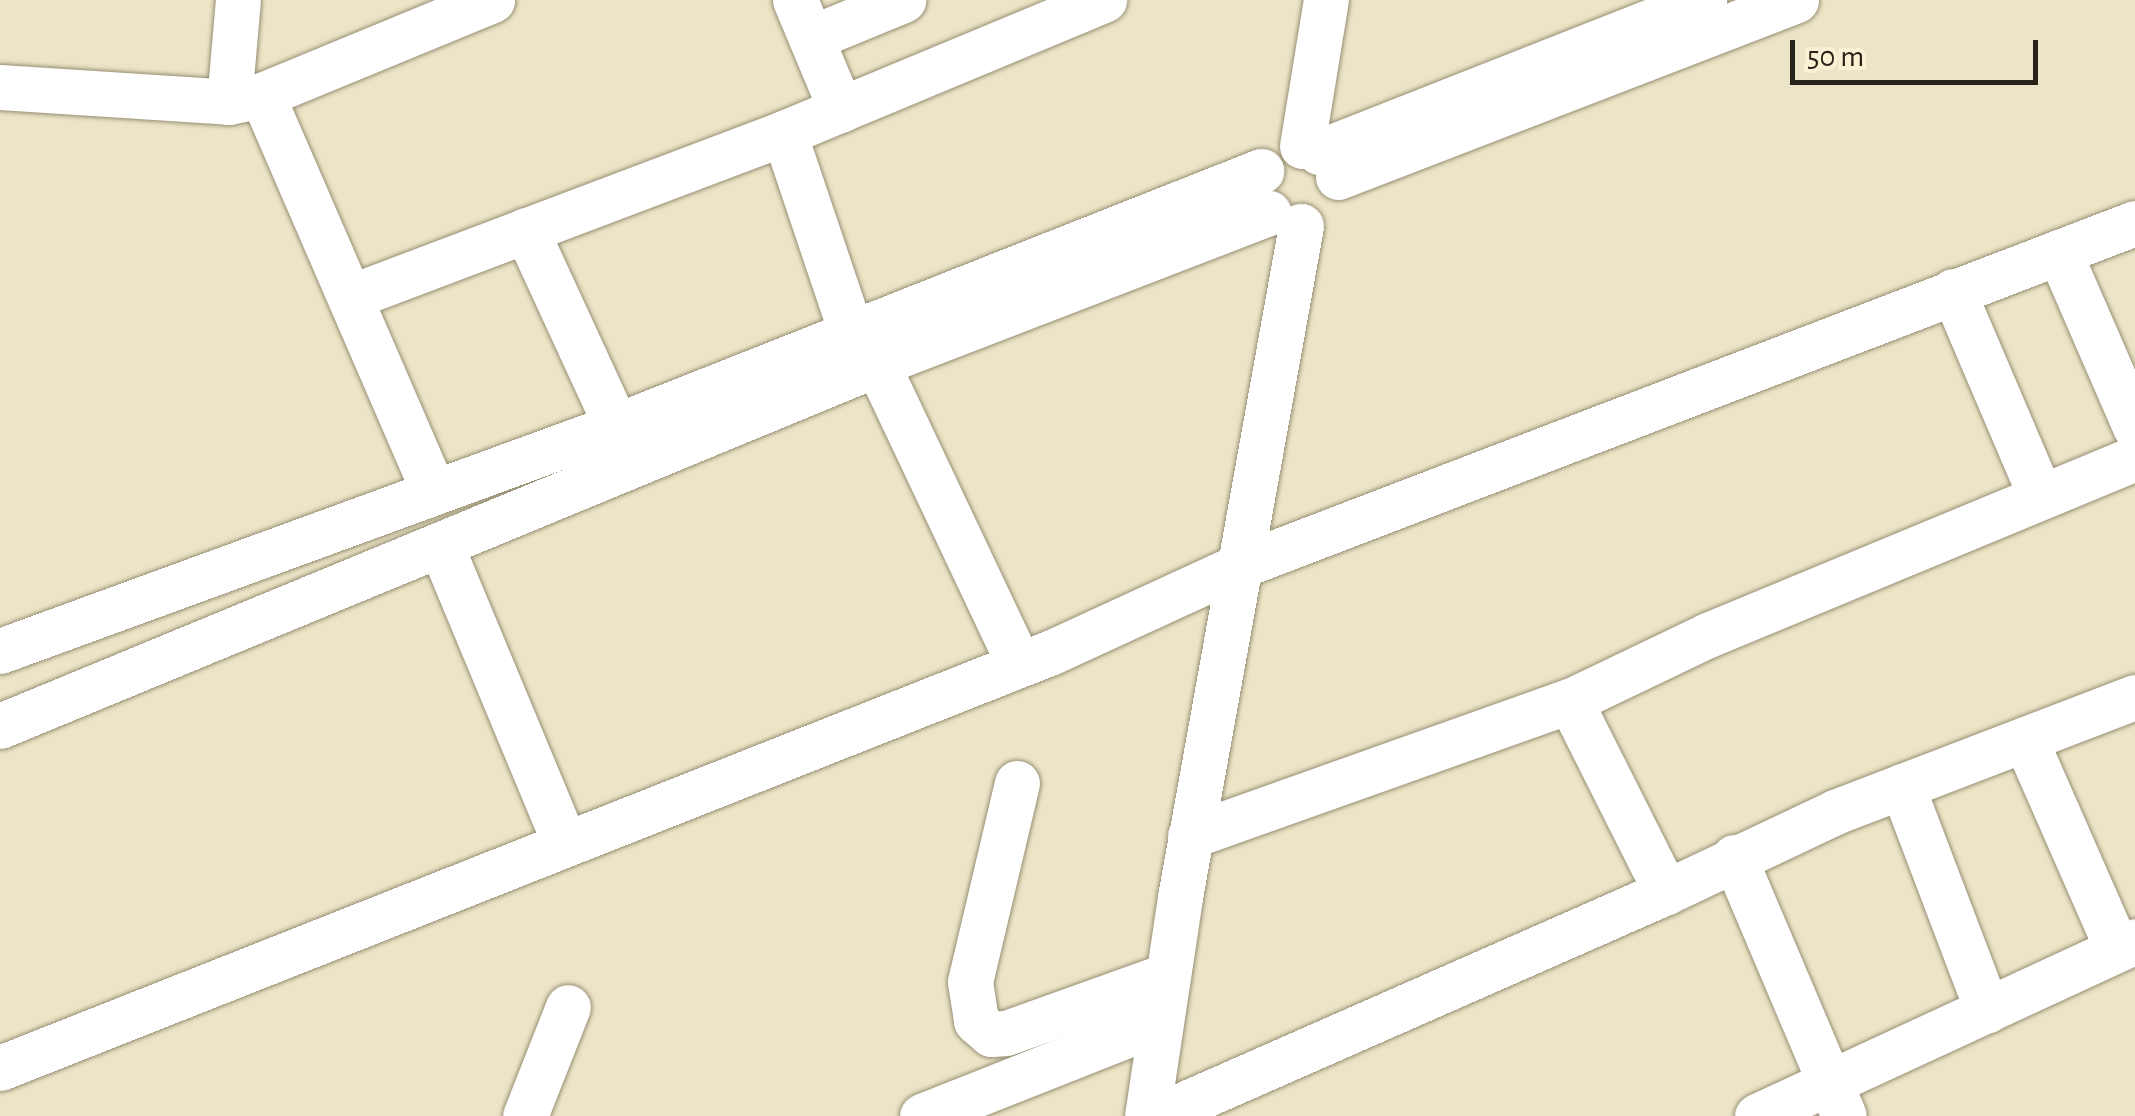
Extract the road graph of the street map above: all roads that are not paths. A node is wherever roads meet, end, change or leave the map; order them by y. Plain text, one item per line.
1 (238, 0) edge
2 (492, 0) edge
3 (903, 0) edge
4 (1104, 0) edge
5 (1326, 0) edge
6 (1704, 0) edge
7 (1796, 0) edge
8 (803, 19) edge
9 (0, 87) edge
10 (246, 98) junction
11 (842, 110) junction
12 (784, 133) junction
13 (1319, 158) junction
14 (1277, 203) junction
15 (2135, 223) edge
16 (526, 230) junction
17 (2059, 252) junction
18 (1953, 291) junction
19 (350, 297) junction
20 (864, 348) junction
21 (616, 426) junction
22 (2135, 428) edge
23 (2135, 458) edge
24 (434, 492) junction
25 (2041, 497) junction
26 (364, 517) junction
27 (441, 546) junction
28 (386, 568) junction
29 (1237, 568) junction
30 (0, 651) edge
31 (1019, 664) junction
32 (1570, 701) junction
33 (2133, 704) edge
34 (0, 726) edge
35 (2025, 739) junction
36 (1017, 783) dead end
37 (1902, 786) junction
38 (1190, 836) junction
39 (564, 841) junction
40 (1734, 857) junction
41 (1666, 892) junction
42 (2126, 945) edge
43 (1168, 975) junction
44 (568, 1007) dead end
45 (1987, 1010) junction
46 (1160, 1022) junction
47 (0, 1068) edge
48 (1837, 1099) edge
49 (525, 1116) edge
50 (922, 1116) edge
51 (1146, 1116) edge
52 (1157, 1116) edge
53 (1756, 1116) edge

1 - 10 street
2 - 10 street
3 - 8 street
4 - 11 street
5 - 13 street
6 - 13 street
7 - 13 street
8 - 11 street
9 - 10 street
10 - 19 street
11 - 12 street
12 - 16 street
12 - 20 street
13 - 14 street
13 - 14 street
14 - 20 street
14 - 29 street
15 - 17 street
16 - 19 street
16 - 21 street
17 - 18 street
17 - 22 street
18 - 25 street
18 - 29 street
19 - 24 street
20 - 21 street
20 - 27 street
20 - 31 street
21 - 24 street
23 - 25 street
24 - 26 street
25 - 32 street
26 - 28 street
26 - 30 street
27 - 28 street
27 - 39 street
28 - 34 street
29 - 31 street
29 - 38 street
31 - 39 street
32 - 38 street
32 - 41 street
33 - 35 street
35 - 37 street
35 - 42 street
36 - 43 street
37 - 40 street
37 - 45 street
38 - 43 street
39 - 47 street
40 - 41 street
40 - 48 street
41 - 52 street
42 - 45 street
43 - 46 street
44 - 49 street
45 - 48 street
46 - 50 street
46 - 51 street
48 - 53 street

